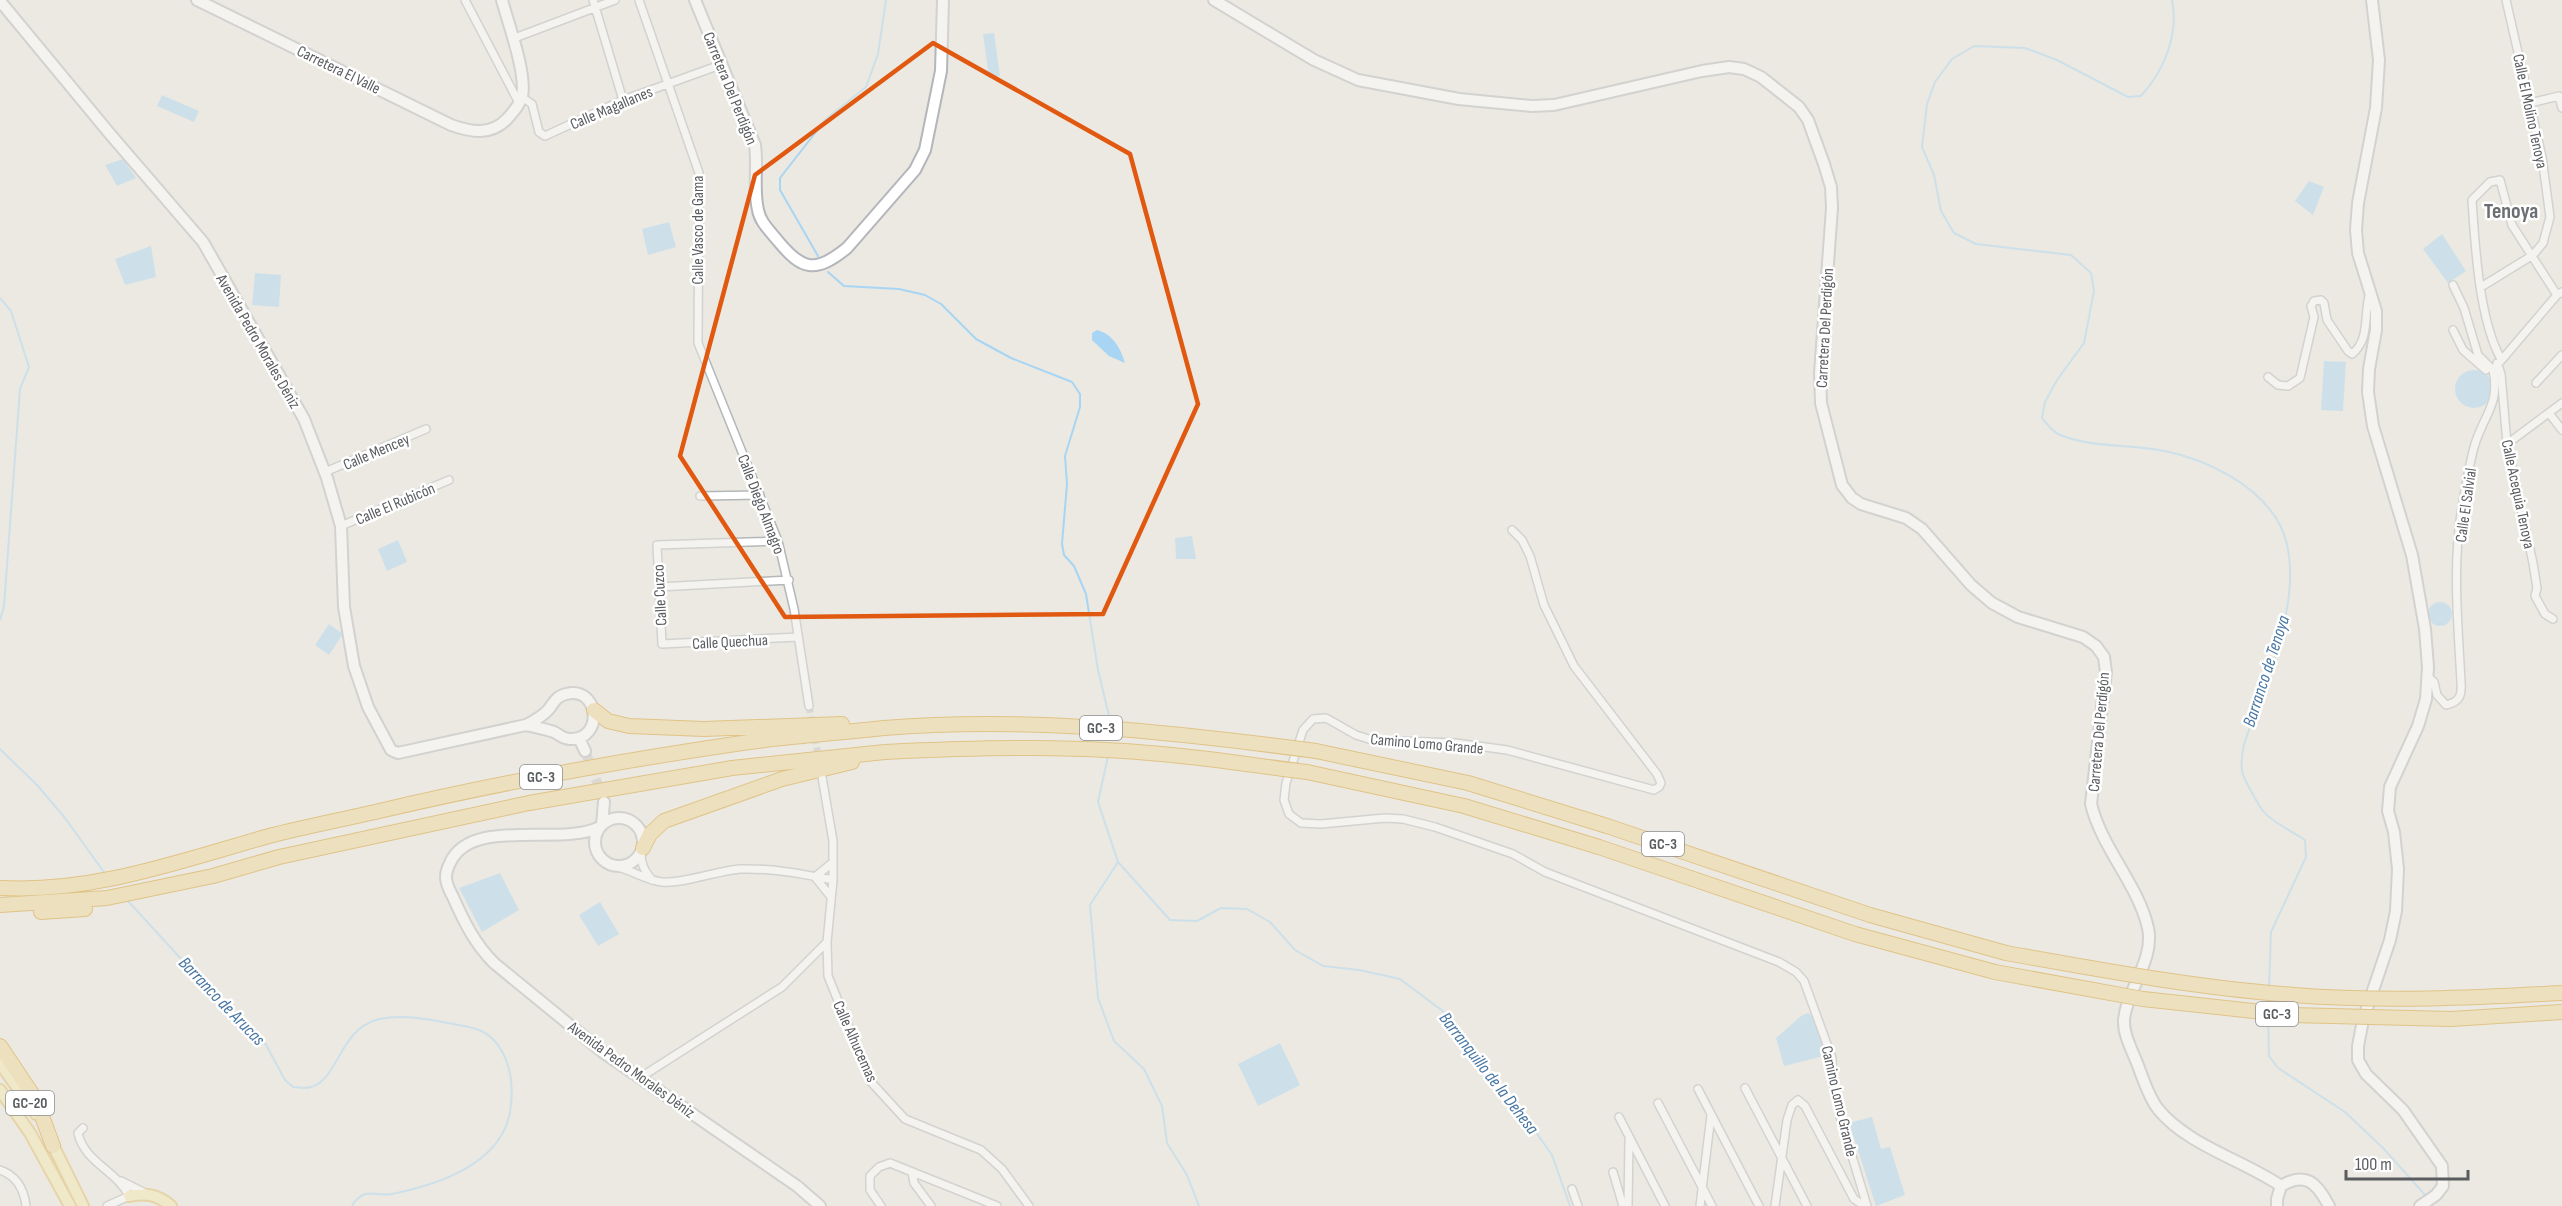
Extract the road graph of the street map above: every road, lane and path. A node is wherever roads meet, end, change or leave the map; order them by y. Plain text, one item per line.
1 (196, 0) edge
2 (465, 0) edge
3 (502, 0) edge
4 (615, 0) edge
5 (639, 0) edge
6 (696, 0) edge
7 (943, 0) edge
8 (1214, 0) edge
9 (2372, 0) edge
10 (2506, 0) edge
11 (0, 1) edge
12 (594, 4) edge
13 (512, 39) junction
14 (723, 64) junction
15 (668, 83) junction
16 (521, 100) junction
17 (623, 100) junction
18 (2529, 103) junction
19 (2562, 108) edge
20 (2533, 255) junction
21 (2453, 285) dead end
22 (2481, 287) junction
23 (2371, 290) junction
24 (2560, 293) edge
25 (697, 309) joint
26 (2453, 330) dead end
27 (2562, 354) edge
28 (2496, 367) junction
29 (2268, 377) dead end
30 (2536, 383) dead end
31 (2562, 403) edge
32 (2549, 413) junction
33 (426, 429) dead end
34 (2562, 430) edge
35 (2506, 444) junction
36 (325, 472) junction
37 (449, 480) dead end
38 (760, 495) junction
39 (700, 496) dead end
40 (341, 525) junction
41 (1512, 530) dead end
42 (778, 541) junction
43 (789, 580) junction
44 (659, 587) junction
45 (2553, 619) dead end
46 (798, 637) junction
47 (662, 644) joint
48 (2428, 677) junction
49 (809, 706) tunnel mouth
50 (549, 709) junction
51 (594, 710) junction
52 (526, 725) junction
53 (884, 726) junction
54 (555, 733) junction
55 (579, 738) junction
56 (585, 751) tunnel mouth
57 (888, 755) junction
58 (822, 777) dead end
59 (619, 818) junction
60 (601, 826) junction
61 (569, 835) junction
62 (596, 849) junction
63 (642, 851) junction
64 (833, 862) junction
65 (618, 867) junction
66 (815, 876) junction
67 (652, 880) junction
68 (833, 880) junction
69 (5, 888) edge
70 (831, 897) junction
71 (0, 905) edge
72 (22, 909) junction
73 (0, 914) edge
74 (827, 942) junction
75 (2562, 993) edge
76 (2562, 1012) edge
77 (0, 1046) edge
78 (0, 1063) edge
79 (641, 1077) junction
80 (1745, 1088) dead end
81 (1698, 1089) dead end
82 (0, 1090) edge
83 (1658, 1103) dead end
84 (1711, 1115) junction
85 (1618, 1117) dead end
86 (83, 1128) dead end
87 (1629, 1137) junction
88 (53, 1146) junction
89 (1783, 1160) junction
90 (0, 1170) edge
91 (912, 1172) junction
92 (1613, 1172) dead end
93 (120, 1181) junction
94 (1702, 1186) junction
95 (2281, 1186) junction
96 (1572, 1189) dead end
97 (145, 1193) junction
98 (129, 1196) junction
99 (973, 1196) junction
100 (26, 1206) edge
101 (70, 1206) edge
102 (83, 1206) edge
103 (107, 1206) edge
104 (171, 1206) edge
105 (820, 1206) edge
106 (882, 1206) edge
107 (931, 1206) edge
108 (980, 1206) edge
109 (997, 1206) edge
110 (1029, 1206) edge
111 (1578, 1206) edge
112 (1623, 1206) edge
113 (1628, 1206) edge
114 (1665, 1206) edge
115 (1700, 1206) edge
116 (1712, 1206) edge
117 (1759, 1206) edge
118 (1775, 1206) edge
119 (1807, 1206) edge
120 (1866, 1206) edge
121 (2277, 1206) edge
122 (2329, 1206) edge
123 (2420, 1206) edge

1 - 16 street, Carretera El Valle
2 - 16 street
3 - 13 street
4 - 12 street
5 - 15 street, Calle Vasco de Gama
6 - 14 street, Carretera Del Perdigón
7 - 14 street, Carretera Del Perdigón
8 - 95 street, Carretera Del Perdigón
9 - 23 street
10 - 18 street, Calle El Molino Tenoya
11 - 36 street, Avenida Pedro Morales Déniz
12 - 13 street
12 - 17 street
13 - 16 street
14 - 15 street, Calle Magallanes
15 - 17 street, Calle Magallanes
15 - 25 street, Calle Vasco de Gama
16 - 17 street, Calle Magallanes
18 - 19 street
18 - 20 street, Calle El Molino Tenoya
20 - 22 street
20 - 22 street, Calle Acequia Tenoya
20 - 24 street
21 - 28 street
22 - 28 street, Calle Acequia Tenoya
23 - 29 street
23 - 48 street
24 - 28 street
25 - 38 street, Calle Diego Almagro
26 - 28 street
27 - 30 street
28 - 35 street, Calle Acequia Tenoya
28 - 48 street, Calle El Salvial
31 - 32 street
32 - 34 street
32 - 35 street
33 - 36 street, Calle Mencey
35 - 45 street, Calle Acequia Tenoya
36 - 40 street, Avenida Pedro Morales Déniz
37 - 40 street, Calle El Rubicón
38 - 39 street
38 - 42 street, Calle Diego Almagro
40 - 52 street, Avenida Pedro Morales Déniz
41 - 120 street, Camino Lomo Grande
42 - 43 street, Calle Diego Almagro
42 - 44 street, Calle Cuzco
43 - 44 street
43 - 46 street, Calle Diego Almagro
44 - 47 street, Calle Cuzco
46 - 47 street, Calle Quechua
46 - 49 street, Calle Diego Almagro
48 - 123 street
50 - 51 street
50 - 52 street
50 - 54 street
51 - 53 highway
51 - 55 street
52 - 54 street
53 - 69 highway, GC-3
53 - 75 highway, GC-3, bridge
54 - 55 street
55 - 56 street
57 - 63 highway
57 - 72 highway, GC-3
57 - 76 highway, GC-3, bridge
58 - 64 street, Calle Alhucemas
59 - 60 street
59 - 60 street
59 - 63 street
60 - 61 street
60 - 62 street
61 - 62 street
61 - 79 street, Avenida Pedro Morales Déniz
62 - 65 street
63 - 65 street
63 - 67 street
64 - 66 street
64 - 68 street, Calle Alhucemas
65 - 67 street
66 - 67 street
66 - 68 street
66 - 70 street
68 - 70 street, Calle Alhucemas
70 - 74 street, Calle Alhucemas
71 - 72 highway, GC-3
72 - 73 highway
74 - 79 street
74 - 110 street, Calle Alhucemas
77 - 88 highway
78 - 88 main road, GC-20
79 - 105 street, Avenida Pedro Morales Déniz
80 - 89 street
81 - 84 street
82 - 101 main road, GC-20
83 - 94 street
84 - 94 street
84 - 117 street
85 - 87 street
86 - 93 street
87 - 113 street
87 - 114 street
88 - 102 main road, GC-20
89 - 118 street
89 - 119 street
89 - 120 street
90 - 100 street
91 - 99 street
91 - 106 street
91 - 107 street
92 - 112 street
93 - 97 street
93 - 98 street
94 - 115 street
94 - 116 street
95 - 121 street
95 - 122 street
96 - 111 street
97 - 98 main road
97 - 104 main road
98 - 103 street
99 - 108 street
99 - 109 street

